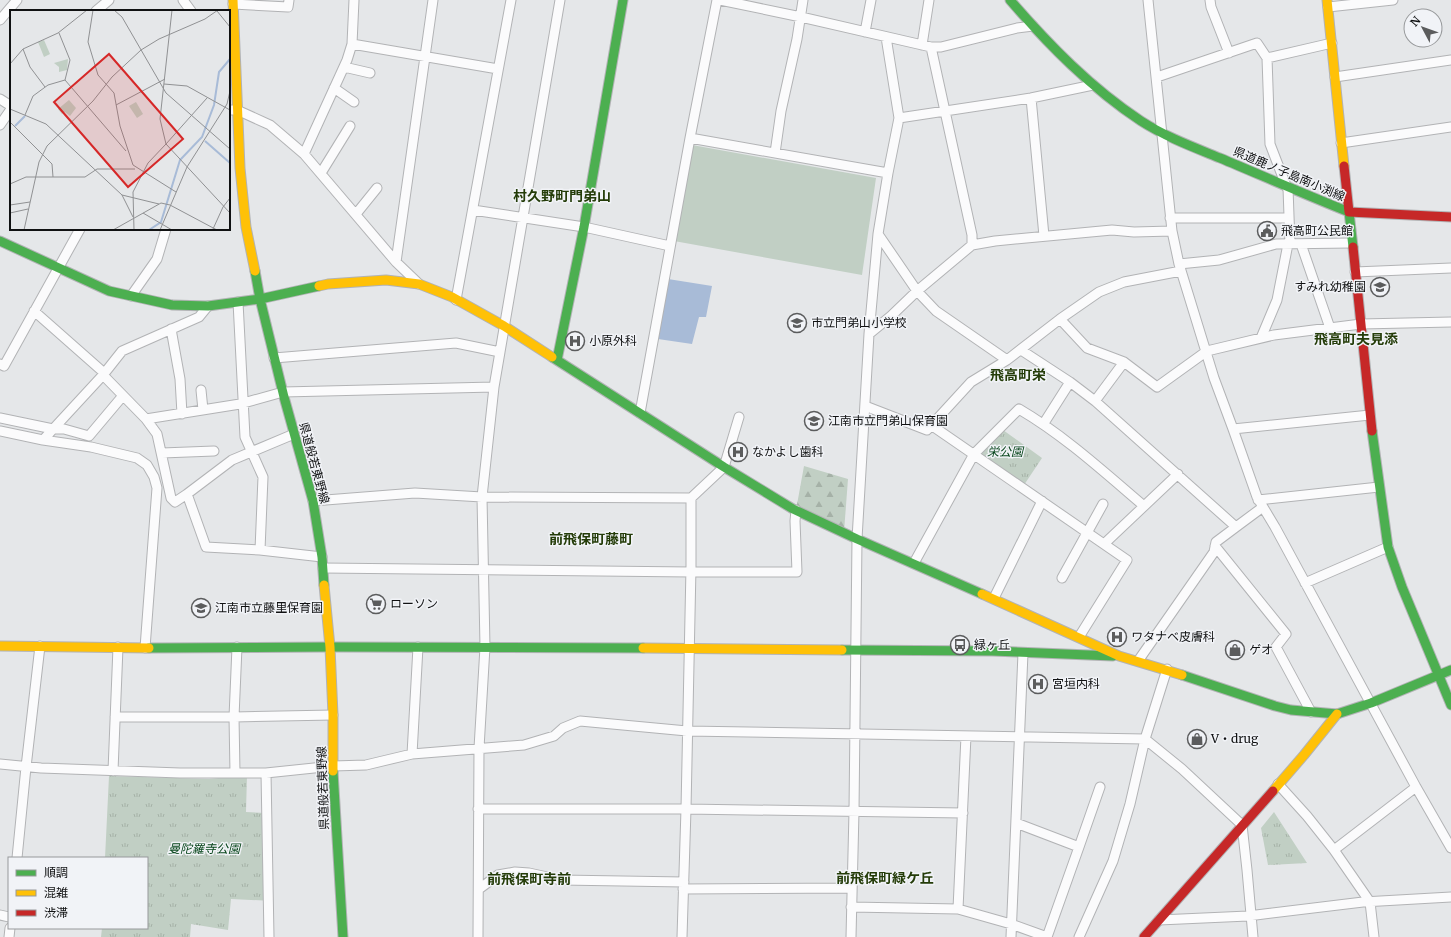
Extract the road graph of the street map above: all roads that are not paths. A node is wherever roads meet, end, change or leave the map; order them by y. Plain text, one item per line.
1 (16, 0) edge
2 (109, 0) edge
3 (289, 0) edge
4 (354, 0) edge
5 (433, 0) edge
6 (511, 0) edge
7 (560, 0) edge
8 (623, 0) edge
9 (717, 0) edge
10 (720, 0) edge
11 (803, 0) edge
12 (871, 0) edge
13 (929, 0) edge
14 (1010, 0) edge
15 (1148, 0) edge
16 (1210, 0) edge
17 (1393, 0) edge
18 (233, 2) edge
19 (1328, 4) edge
20 (97, 10) edge
21 (800, 16) junction
22 (0, 20) edge
23 (1033, 26) junction
24 (865, 32) junction
25 (886, 37) junction
26 (1332, 43) junction
27 (352, 44) junction
28 (927, 46) junction
29 (1229, 53) junction
30 (424, 57) junction
31 (1267, 58) junction
32 (232, 60) edge
33 (1451, 60) edge
34 (344, 67) junction
35 (498, 69) junction
36 (370, 72) dead end
37 (1335, 77) junction
38 (1157, 78) junction
39 (1093, 85) junction
40 (334, 88) junction
41 (1031, 98) junction
42 (0, 99) edge
43 (354, 102) dead end
44 (10, 105) edge
45 (10, 110) edge
46 (233, 110) edge
47 (944, 111) junction
48 (899, 118) junction
49 (0, 125) edge
50 (350, 126) dead end
51 (1451, 127) edge
52 (1163, 134) junction
53 (690, 138) junction
54 (1341, 143) junction
55 (775, 153) junction
56 (304, 154) junction
57 (321, 173) junction
58 (888, 173) junction
59 (377, 188) dead end
60 (1288, 188) junction
61 (473, 210) junction
62 (1348, 212) junction
63 (356, 214) junction
64 (1451, 217) edge
65 (522, 218) junction
66 (1170, 218) junction
67 (1289, 218) junction
68 (584, 228) junction
69 (79, 230) edge
70 (166, 230) edge
71 (1172, 231) junction
72 (878, 234) junction
73 (1044, 236) junction
74 (0, 241) edge
75 (1352, 243) junction
76 (1289, 244) junction
77 (1301, 244) junction
78 (972, 245) junction
79 (670, 246) junction
80 (396, 262) junction
81 (58, 268) junction
82 (1180, 268) junction
83 (1451, 268) edge
84 (1355, 272) junction
85 (419, 284) junction
86 (917, 291) junction
87 (131, 296) junction
88 (260, 299) junction
89 (456, 300) junction
90 (238, 302) junction
91 (208, 306) junction
92 (34, 311) junction
93 (1060, 319) junction
94 (1451, 322) edge
95 (1362, 324) junction
96 (504, 326) junction
97 (1330, 328) junction
98 (171, 329) junction
99 (869, 334) junction
100 (1260, 338) junction
101 (1021, 350) junction
102 (1207, 351) junction
103 (500, 352) junction
104 (274, 358) junction
105 (557, 360) junction
106 (1006, 360) junction
107 (1124, 362) junction
108 (1, 368) edge
109 (103, 373) junction
110 (1070, 382) junction
111 (494, 387) junction
112 (201, 390) dead end
113 (283, 392) junction
114 (121, 398) dead end
115 (1095, 401) junction
116 (242, 404) junction
117 (865, 406) junction
118 (203, 410) junction
119 (640, 413) junction
120 (182, 414) junction
121 (1370, 415) junction
122 (739, 417) dead end
123 (0, 418) edge
124 (146, 419) junction
125 (1044, 423) junction
126 (931, 425) junction
127 (53, 429) junction
128 (1233, 429) junction
129 (0, 431) edge
130 (294, 434) junction
131 (43, 440) junction
132 (214, 451) dead end
133 (250, 452) junction
134 (162, 453) junction
135 (974, 454) junction
136 (724, 467) junction
137 (1178, 474) junction
138 (1379, 487) junction
139 (187, 494) junction
140 (482, 497) junction
141 (691, 498) junction
142 (313, 501) junction
143 (1042, 501) junction
144 (1261, 503) junction
145 (1103, 504) dead end
146 (1144, 506) junction
147 (796, 510) junction
148 (1236, 527) junction
149 (1087, 532) junction
150 (857, 539) junction
151 (1104, 544) junction
152 (1215, 546) junction
153 (1388, 547) junction
154 (260, 550) junction
155 (322, 557) junction
156 (914, 563) junction
157 (323, 568) junction
158 (484, 569) junction
159 (691, 572) junction
160 (1062, 578) dead end
161 (1305, 583) junction
162 (994, 598) junction
163 (1079, 637) junction
164 (0, 646) edge
165 (40, 646) junction
166 (330, 646) junction
167 (118, 647) junction
168 (237, 647) junction
169 (418, 647) junction
170 (485, 647) junction
171 (145, 648) junction
172 (689, 649) junction
173 (855, 650) junction
174 (1023, 653) junction
175 (1119, 656) junction
176 (1138, 661) junction
177 (1167, 670) junction
178 (1451, 670) edge
179 (1439, 675) junction
180 (1371, 703) junction
181 (1451, 705) edge
182 (1311, 712) junction
183 (1337, 714) junction
184 (333, 716) junction
185 (115, 717) junction
186 (234, 717) junction
187 (687, 731) junction
188 (854, 733) junction
189 (966, 736) junction
190 (1019, 737) junction
191 (1145, 739) junction
192 (479, 748) junction
193 (412, 754) junction
194 (0, 764) edge
195 (333, 766) junction
196 (26, 767) junction
197 (113, 771) junction
198 (235, 773) junction
199 (266, 773) junction
200 (1278, 784) junction
201 (1100, 787) dead end
202 (1416, 787) junction
203 (478, 809) junction
204 (686, 809) junction
205 (854, 812) junction
206 (963, 813) junction
207 (1016, 823) junction
208 (1242, 825) junction
209 (1080, 847) junction
210 (1451, 848) edge
211 (1334, 850) junction
212 (17, 857) edge
213 (683, 886) junction
214 (852, 888) junction
215 (479, 889) junction
216 (1451, 897) edge
217 (1370, 902) junction
218 (851, 907) junction
219 (958, 909) junction
220 (1251, 916) junction
221 (1159, 920) junction
222 (1012, 924) junction
223 (269, 937) edge
224 (343, 937) edge
225 (478, 937) edge
226 (682, 937) edge
227 (851, 937) edge
228 (1011, 937) edge
229 (1047, 937) edge
230 (1079, 937) edge
231 (1144, 937) edge
232 (1253, 937) edge
233 (1374, 937) edge

1 - 22 street
2 - 20 street
3 - 18 street
4 - 27 street
5 - 30 street
6 - 35 street
7 - 65 street
8 - 68 street
9 - 53 street
10 - 21 street
11 - 21 street
12 - 24 street
13 - 28 street
14 - 23 street, 県道鹿ノ子島南小渕線
15 - 38 street
16 - 29 street
17 - 19 street
18 - 32 street, 県道般若東野線
19 - 26 street
21 - 24 street
21 - 55 street
23 - 28 street
23 - 39 street, 県道鹿ノ子島南小渕線
24 - 25 street
25 - 28 street
25 - 48 street
26 - 31 street
26 - 37 street
27 - 30 street
27 - 34 street
28 - 47 street
29 - 31 street
29 - 38 street
30 - 35 street
30 - 80 street
31 - 60 street
32 - 46 street, 県道般若東野線
33 - 37 street
34 - 36 street
34 - 40 street
35 - 61 street
37 - 54 street
38 - 52 street
39 - 41 street
39 - 52 street, 県道鹿ノ子島南小渕線
40 - 43 street
40 - 56 street
41 - 47 street
41 - 73 street
42 - 44 street
45 - 49 street
46 - 56 street
46 - 88 street, 県道般若東野線
47 - 48 street
47 - 78 street
48 - 58 street
50 - 57 street
51 - 54 street
52 - 60 street, 県道鹿ノ子島南小渕線
52 - 66 street
53 - 55 street
53 - 79 street
54 - 62 street
55 - 58 street
56 - 57 street
57 - 63 street
58 - 72 street
59 - 63 street
60 - 62 street, 県道鹿ノ子島南小渕線
60 - 67 street
61 - 65 street
61 - 89 street
62 - 64 street
62 - 75 street, 県道鹿ノ子島南小渕線
63 - 80 street
65 - 68 street
65 - 96 street
66 - 67 street
66 - 71 street
67 - 76 street
68 - 79 street
68 - 105 street
69 - 81 street
70 - 87 street
71 - 73 street
71 - 82 street
72 - 86 street
72 - 99 street
73 - 78 street
74 - 81 street
75 - 77 street
75 - 84 street, 県道鹿ノ子島南小渕線
76 - 77 street
76 - 82 street
76 - 100 street
77 - 97 street
78 - 86 street
79 - 119 street
80 - 85 street
81 - 87 street
81 - 92 street
82 - 93 street
82 - 102 street
83 - 84 street
84 - 95 street, 県道鹿ノ子島南小渕線
85 - 88 street
85 - 89 street
86 - 99 street
86 - 106 street
87 - 91 street
88 - 90 street
88 - 104 street, 県道般若東野線
89 - 96 street
90 - 91 street
90 - 116 street
91 - 98 street
92 - 108 street
92 - 109 street
93 - 101 street
93 - 107 street
94 - 95 street
95 - 97 street
95 - 121 street, 県道鹿ノ子島南小渕線
96 - 103 street
96 - 105 street
97 - 100 street
98 - 109 street
98 - 120 street
99 - 117 street
100 - 102 street
101 - 106 street
101 - 110 street
102 - 107 street
102 - 128 street
103 - 104 street
103 - 111 street
104 - 113 street, 県道般若東野線
105 - 119 street
106 - 126 street
107 - 115 street
109 - 124 street
109 - 127 street
110 - 115 street
110 - 125 street
111 - 113 street
111 - 140 street
112 - 118 street
113 - 116 street
113 - 130 street, 県道般若東野線
114 - 127 street
115 - 137 street
116 - 118 street
116 - 133 street
117 - 126 street
117 - 150 street
118 - 120 street
119 - 136 street
120 - 124 street
121 - 128 street
121 - 138 street, 県道鹿ノ子島南小渕線
122 - 136 street
123 - 127 street
124 - 134 street
125 - 135 street
125 - 146 street
126 - 135 street
127 - 131 street
128 - 144 street
129 - 131 street
130 - 133 street
130 - 142 street, 県道般若東野線
131 - 171 street
132 - 134 street
133 - 139 street
133 - 154 street
134 - 139 street
135 - 143 street
135 - 156 street
136 - 141 street
136 - 147 street
137 - 146 street
137 - 148 street
138 - 144 street
138 - 153 street, 県道鹿ノ子島南小渕線
139 - 154 street
140 - 141 street
140 - 142 street
140 - 158 street
141 - 159 street
142 - 155 street, 県道般若東野線
143 - 149 street
143 - 162 street
144 - 148 street
144 - 161 street
145 - 149 street
146 - 151 street
147 - 150 street
147 - 159 street
148 - 152 street
149 - 151 street
149 - 160 street
150 - 156 street
150 - 173 street
151 - 163 street
152 - 176 street
152 - 182 street
153 - 161 street
153 - 179 street, 県道鹿ノ子島南小渕線
154 - 155 street
155 - 157 street, 県道般若東野線
156 - 162 street
157 - 158 street
157 - 166 street, 県道般若東野線
158 - 159 street
158 - 170 street
159 - 172 street
161 - 180 street
162 - 163 street
163 - 175 street
164 - 165 street
165 - 167 street
165 - 196 street
166 - 168 street
166 - 169 street
166 - 184 street, 県道般若東野線
167 - 171 street
167 - 185 street
168 - 171 street
168 - 186 street
169 - 170 street
169 - 193 street
170 - 172 street
170 - 192 street
172 - 173 street
172 - 187 street
173 - 174 street
173 - 188 street
174 - 175 street
174 - 190 street
175 - 176 street
176 - 177 street
177 - 182 street
177 - 191 street
178 - 179 street
179 - 180 street
179 - 181 street, 県道鹿ノ子島南小渕線
180 - 183 street
180 - 202 street
182 - 183 street
183 - 200 street
184 - 186 street
184 - 195 street, 県道般若東野線
185 - 186 street
185 - 197 street
186 - 198 street
187 - 188 street
187 - 192 street
187 - 204 street
188 - 189 street
188 - 205 street
189 - 190 street
189 - 206 street
190 - 191 street
190 - 207 street
191 - 208 street
191 - 230 street
192 - 193 street
192 - 203 street
193 - 195 street
194 - 196 street
195 - 199 street
195 - 224 street, 県道般若東野線
196 - 197 street
196 - 212 street
197 - 198 street
198 - 199 street
199 - 223 street
200 - 208 street
200 - 211 street
201 - 209 street
202 - 210 street
202 - 211 street
203 - 204 street
203 - 215 street
204 - 205 street
204 - 213 street
205 - 206 street
205 - 214 street
206 - 219 street
207 - 209 street
207 - 222 street
208 - 220 street
208 - 221 street
209 - 229 street
211 - 217 street
213 - 214 street
213 - 215 street
213 - 226 street
214 - 218 street
215 - 225 street
216 - 217 street
217 - 220 street
217 - 233 street
218 - 219 street
218 - 227 street
219 - 222 street
220 - 221 street
220 - 232 street
221 - 231 street
222 - 228 street
222 - 229 street

